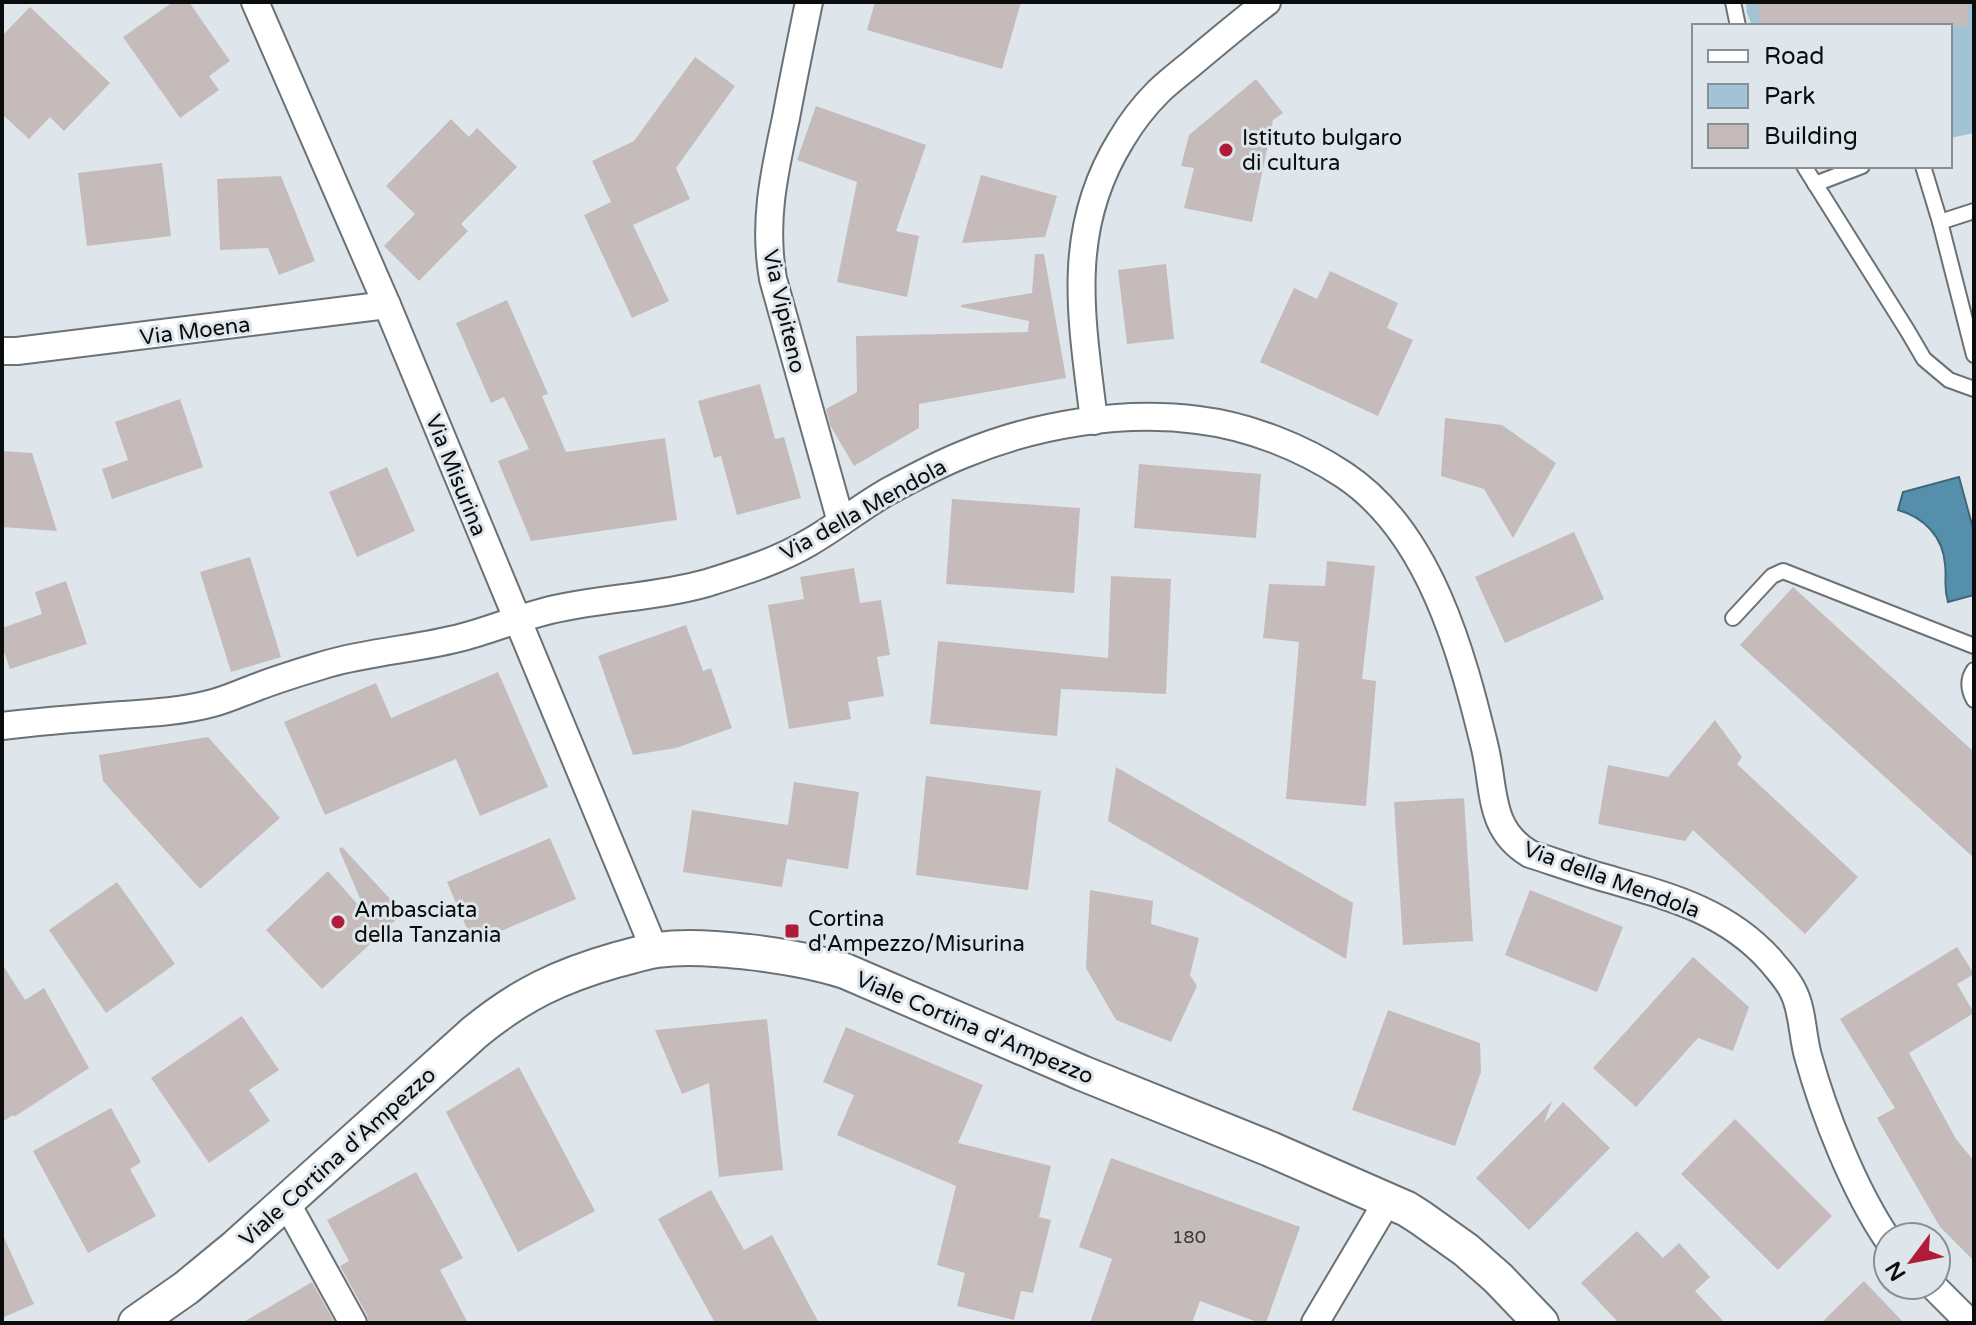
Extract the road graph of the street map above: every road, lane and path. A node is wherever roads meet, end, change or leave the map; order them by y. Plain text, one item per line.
1 (255, 2) edge
2 (809, 2) edge
3 (1267, 2) edge
4 (1733, 2) edge
5 (1738, 24) edge
6 (1805, 168) edge
7 (1857, 168) edge
8 (1924, 168) edge
9 (1815, 184) junction
10 (1974, 211) edge
11 (1940, 222) junction
12 (387, 305) junction
13 (2, 351) edge
14 (1974, 355) edge
15 (1974, 389) edge
16 (1094, 421) junction
17 (841, 522) junction
18 (1733, 618) dead end
19 (517, 620) junction
20 (1974, 646) edge
21 (1974, 670) edge
22 (1974, 700) edge
23 (2, 726) edge
24 (655, 951) junction
25 (1388, 1200) junction
26 (286, 1202) junction
27 (1877, 1221) edge
28 (1948, 1301) edge
29 (136, 1323) edge
30 (353, 1323) edge
31 (1315, 1323) edge
32 (1541, 1323) edge
33 (1970, 1323) edge

1 - 12 street, Via Misurina
2 - 17 street, Via Vipiteno
3 - 16 street
4 - 5 lane
6 - 9 lane
7 - 9 lane
8 - 11 lane
9 - 15 lane
10 - 11 lane
11 - 14 lane
12 - 13 street, Via Moena
12 - 19 street, Via Misurina
16 - 17 street, Via della Mendola
16 - 27 street, Via della Mendola
17 - 19 street, Via della Mendola
18 - 20 lane
19 - 23 street, Via della Mendola
19 - 24 street, Via Misurina
21 - 22 lane
24 - 25 street, Viale Cortina d'Ampezzo
24 - 26 street, Viale Cortina d'Ampezzo
25 - 31 street
25 - 32 street, Viale Cortina d'Ampezzo
26 - 29 street, Viale Cortina d'Ampezzo
26 - 30 street
28 - 33 street

